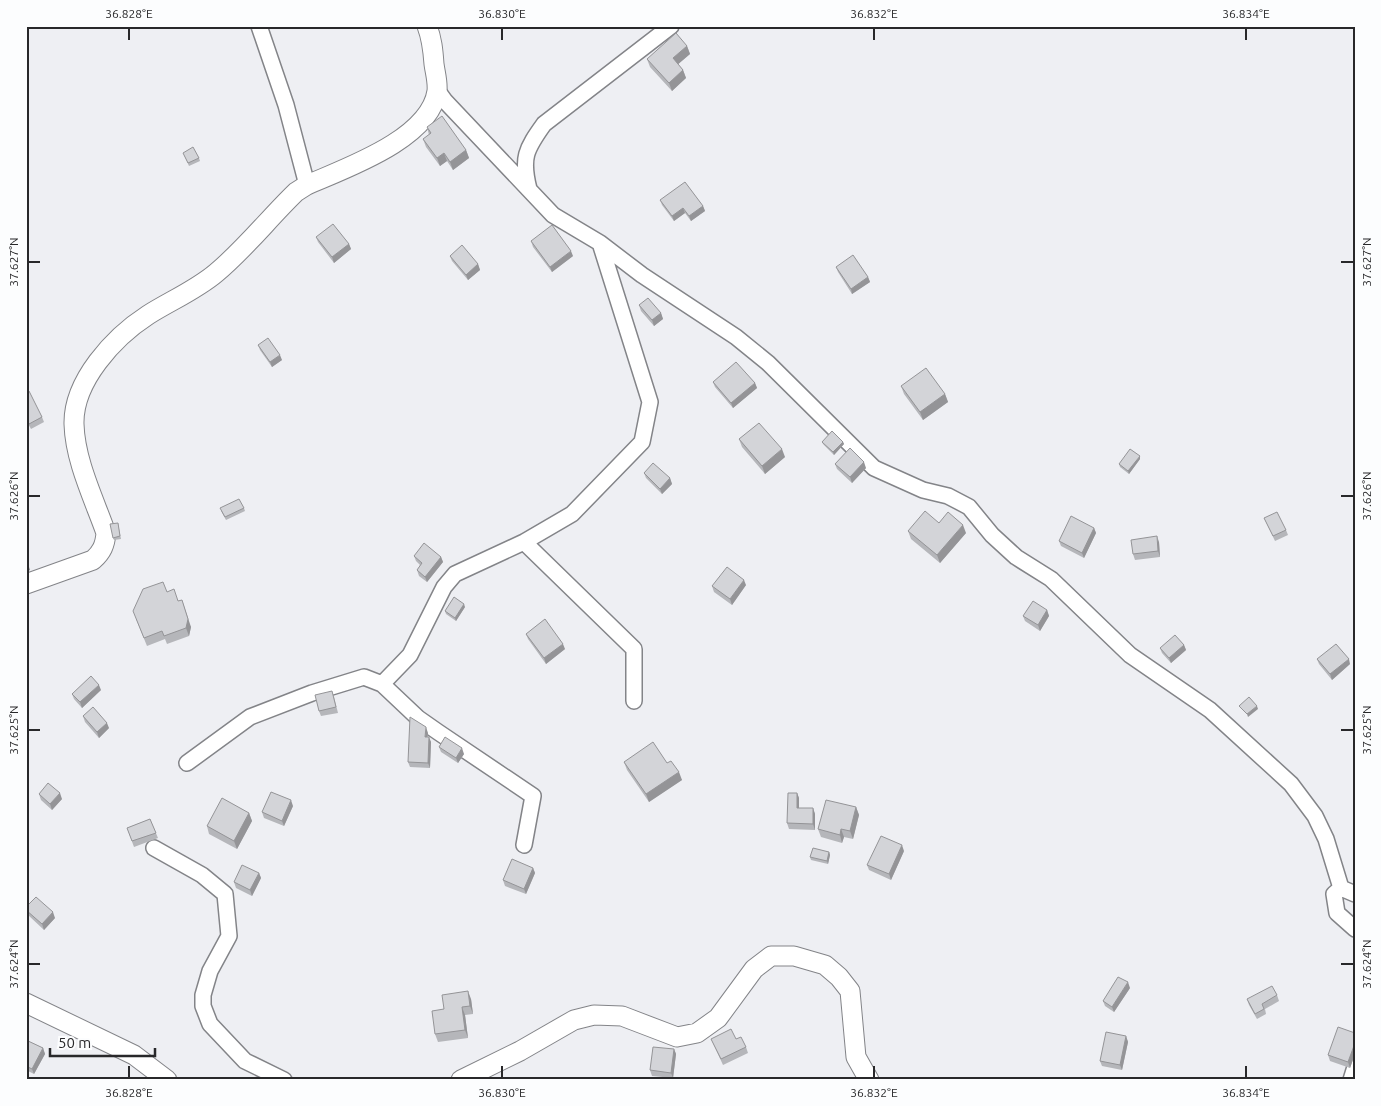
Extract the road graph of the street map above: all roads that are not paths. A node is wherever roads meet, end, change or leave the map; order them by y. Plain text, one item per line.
1 (259, 26) edge
2 (427, 26) edge
3 (671, 26) edge
4 (437, 90) junction
5 (307, 185) junction
6 (529, 189) junction
7 (600, 243) junction
8 (524, 542) junction
9 (26, 584) edge
10 (382, 684) junction
11 (634, 701) dead end
12 (187, 763) dead end
13 (524, 845) dead end
14 (154, 848) dead end
15 (1348, 891) edge
16 (1355, 929) edge
17 (26, 1003) edge
18 (1355, 1067) edge
19 (167, 1080) edge
20 (284, 1080) edge
21 (461, 1080) edge
22 (869, 1080) edge
23 (1351, 1080) edge

1 - 5 street
2 - 4 street
3 - 6 street
4 - 5 street
4 - 6 street
5 - 9 street
6 - 7 street
7 - 8 street
7 - 15 street
8 - 10 street
8 - 11 street
10 - 12 street
10 - 13 street
14 - 20 street
15 - 16 street
17 - 19 street
18 - 23 street
21 - 22 street

